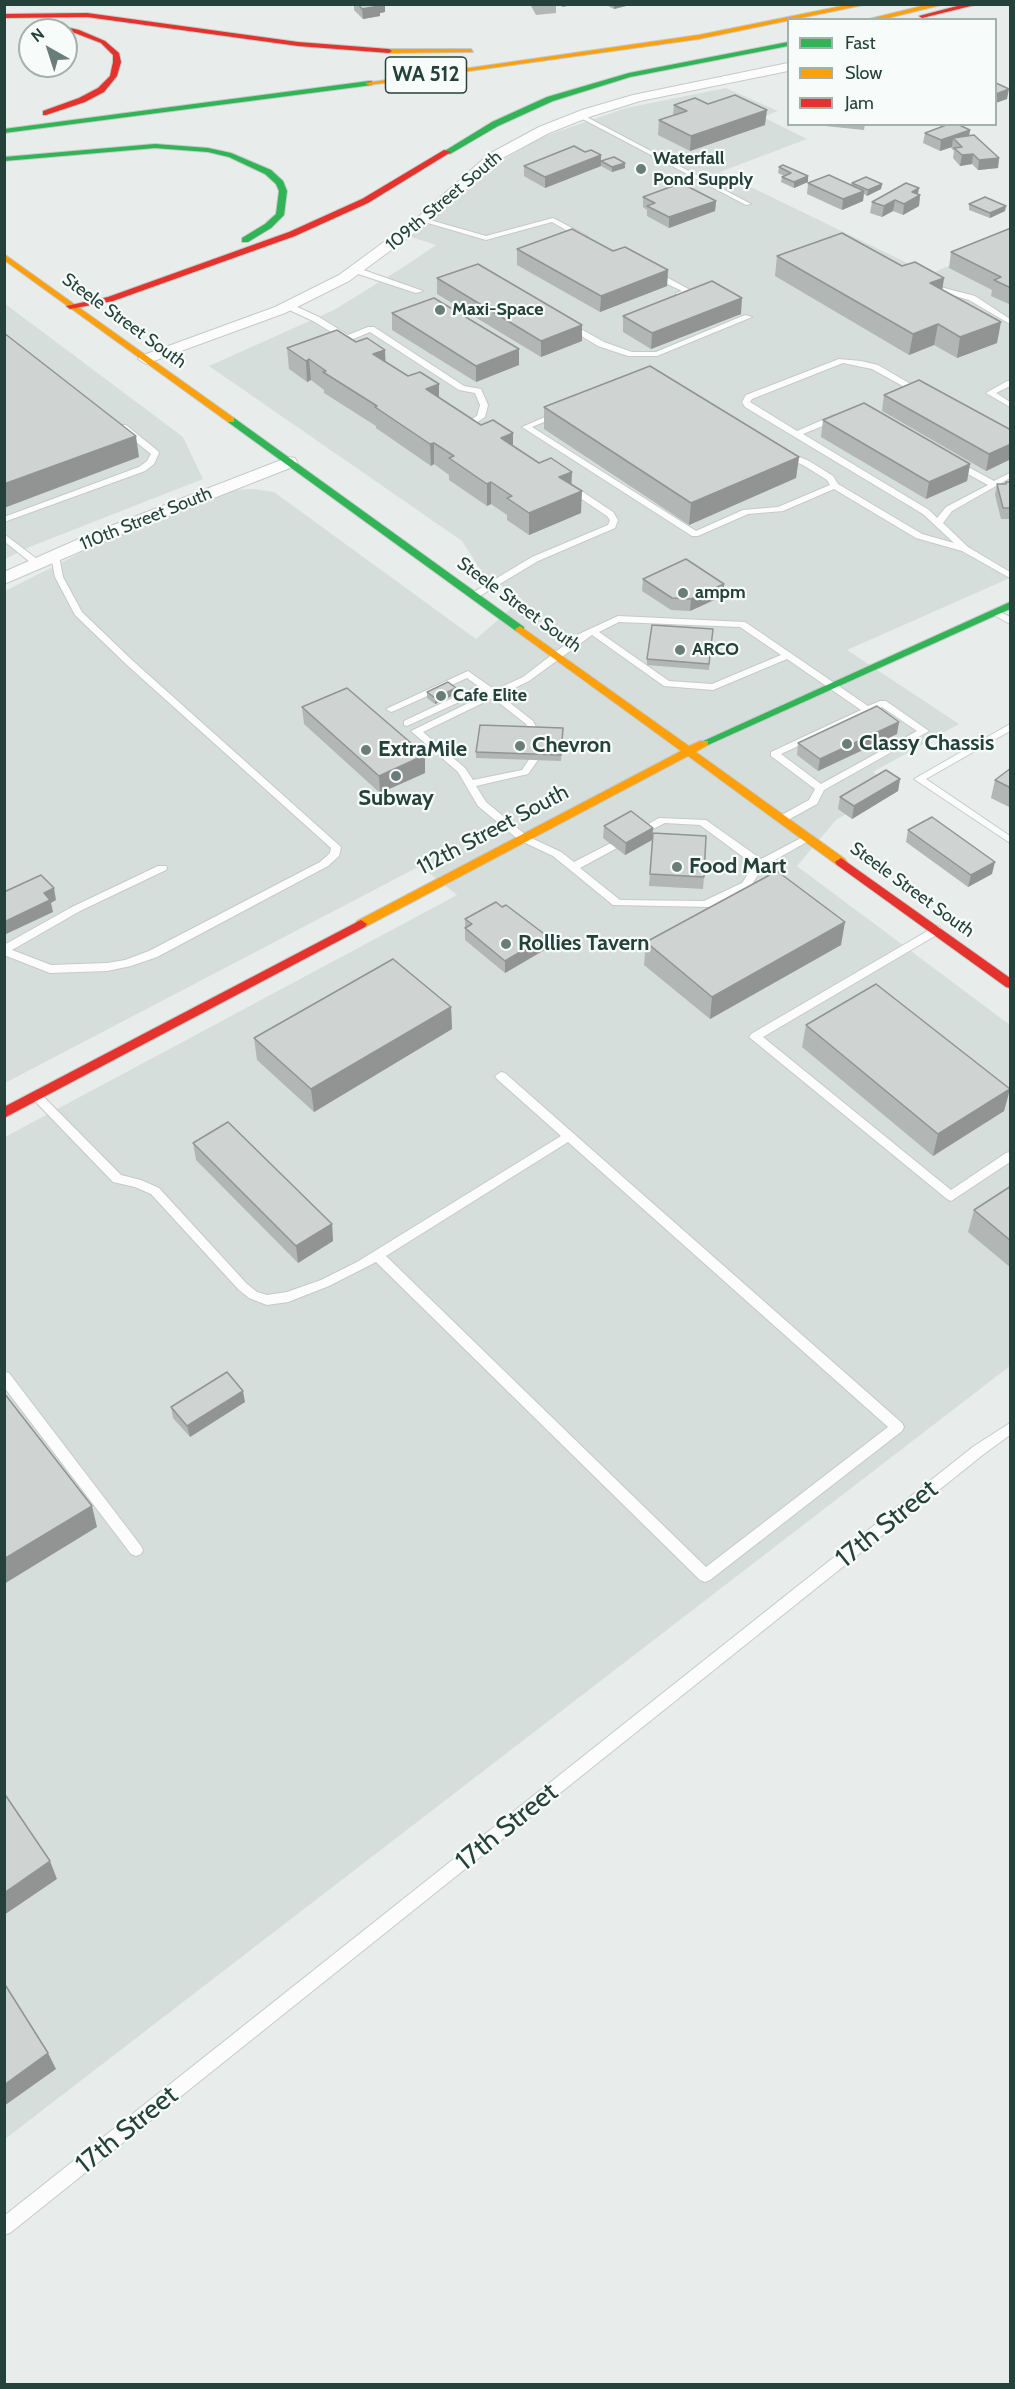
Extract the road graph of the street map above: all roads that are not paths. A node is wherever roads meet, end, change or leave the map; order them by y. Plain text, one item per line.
1 (865, 4) edge
2 (942, 4) edge
3 (976, 4) edge
4 (845, 9) junction
5 (4, 16) edge
6 (798, 18) edge
7 (877, 18) edge
8 (915, 18) edge
9 (787, 20) edge
10 (4, 24) edge
11 (787, 34) edge
12 (787, 44) edge
13 (513, 48) dead end
14 (482, 51) dead end
15 (622, 62) dead end
16 (787, 67) edge
17 (408, 92) dead end
18 (579, 116) junction
19 (4, 121) edge
20 (4, 131) edge
21 (76, 136) dead end
22 (4, 159) edge
23 (748, 204) dead end
24 (423, 220) junction
25 (590, 239) edge
26 (4, 256) edge
27 (355, 270) junction
28 (648, 271) edge
29 (928, 285) edge
30 (419, 291) dead end
31 (679, 295) edge
32 (70, 306) junction
33 (288, 306) junction
34 (748, 317) dead end
35 (1011, 322) edge
36 (564, 323) edge
37 (347, 338) junction
38 (356, 344) edge
39 (146, 359) junction
40 (1011, 383) edge
41 (927, 396) edge
42 (1011, 405) edge
43 (847, 413) edge
44 (460, 416) edge
45 (113, 420) edge
46 (470, 423) junction
47 (480, 429) edge
48 (797, 434) junction
49 (945, 458) edge
50 (289, 462) junction
51 (1011, 476) edge
52 (555, 478) edge
53 (994, 485) junction
54 (835, 486) junction
55 (4, 520) edge
56 (939, 522) junction
57 (4, 536) edge
58 (965, 549) junction
59 (54, 556) junction
60 (38, 564) junction
61 (1011, 575) edge
62 (4, 579) edge
63 (475, 595) junction
64 (1011, 605) edge
65 (995, 612) junction
66 (1011, 621) edge
67 (591, 631) junction
68 (557, 655) junction
69 (788, 656) junction
70 (831, 685) junction
71 (484, 687) junction
72 (494, 694) junction
73 (391, 709) dead end
74 (867, 710) junction
75 (407, 723) dead end
76 (1011, 727) edge
77 (534, 733) edge
78 (689, 750) junction
79 (533, 760) edge
80 (470, 784) junction
81 (820, 788) junction
82 (782, 819) junction
83 (641, 831) edge
84 (523, 838) junction
85 (809, 838) junction
86 (1011, 840) edge
87 (614, 846) edge
88 (760, 864) junction
89 (573, 867) junction
90 (162, 868) dead end
91 (936, 930) junction
92 (4, 951) edge
93 (1011, 984) edge
94 (501, 1076) dead end
95 (36, 1096) junction
96 (4, 1113) edge
97 (569, 1136) junction
98 (1011, 1156) edge
99 (377, 1255) junction
100 (4, 1377) edge
101 (1011, 1428) edge
102 (136, 1550) dead end
103 (4, 2228) edge

1 - 4 main road, WA 512
2 - 7 main road
3 - 8 main road
4 - 6 main road, WA 512
4 - 13 main road
5 - 14 main road
9 - 20 main road, WA 512
10 - 19 main road
11 - 15 main road
12 - 32 main road
16 - 18 street, 109th Street South
17 - 21 main road, WA 512
18 - 23 lane
18 - 24 street, 109th Street South
22 - 32 main road
24 - 25 lane
24 - 27 street, 109th Street South
26 - 32 main road, Steele Street South
27 - 30 lane
27 - 33 street, 109th Street South
28 - 31 lane
29 - 35 lane
32 - 39 main road, Steele Street South
33 - 37 lane
33 - 39 street, 109th Street South
34 - 36 lane
37 - 38 lane
37 - 46 lane
39 - 50 main road, Steele Street South
40 - 42 lane
41 - 48 lane
43 - 48 lane
44 - 46 lane
45 - 55 lane
46 - 47 lane
48 - 56 lane
49 - 53 lane
50 - 59 street, 110th Street South
50 - 63 main road, Steele Street South
51 - 53 lane
52 - 63 lane
53 - 56 lane
54 - 54 lane
54 - 58 lane
56 - 58 lane
57 - 60 lane
58 - 61 lane
59 - 60 street, 110th Street South
59 - 92 lane
60 - 62 street, 110th Street South
63 - 68 main road, Steele Street South
64 - 65 main road, 112th Street South
65 - 66 lane
65 - 70 main road, 112th Street South
67 - 68 lane
67 - 69 lane
67 - 69 lane
68 - 72 lane
68 - 78 main road, Steele Street South
69 - 70 lane
70 - 74 lane
70 - 78 main road, 112th Street South
71 - 72 lane
71 - 73 lane
71 - 75 lane
72 - 77 lane
72 - 80 lane
74 - 81 lane
74 - 81 lane
76 - 86 lane
78 - 82 main road, Steele Street South
78 - 84 main road, 112th Street South
79 - 80 lane
80 - 84 lane
81 - 82 lane
82 - 85 main road, Steele Street South
83 - 88 lane
84 - 89 lane
84 - 95 main road, 112th Street South
85 - 88 lane
85 - 91 main road, Steele Street South
87 - 89 lane
88 - 89 lane
90 - 92 lane
91 - 93 main road, Steele Street South
91 - 98 lane
94 - 97 lane
95 - 96 main road, 112th Street South
95 - 99 lane
97 - 99 lane
97 - 99 lane
100 - 102 lane
101 - 103 lane, 17th Street

